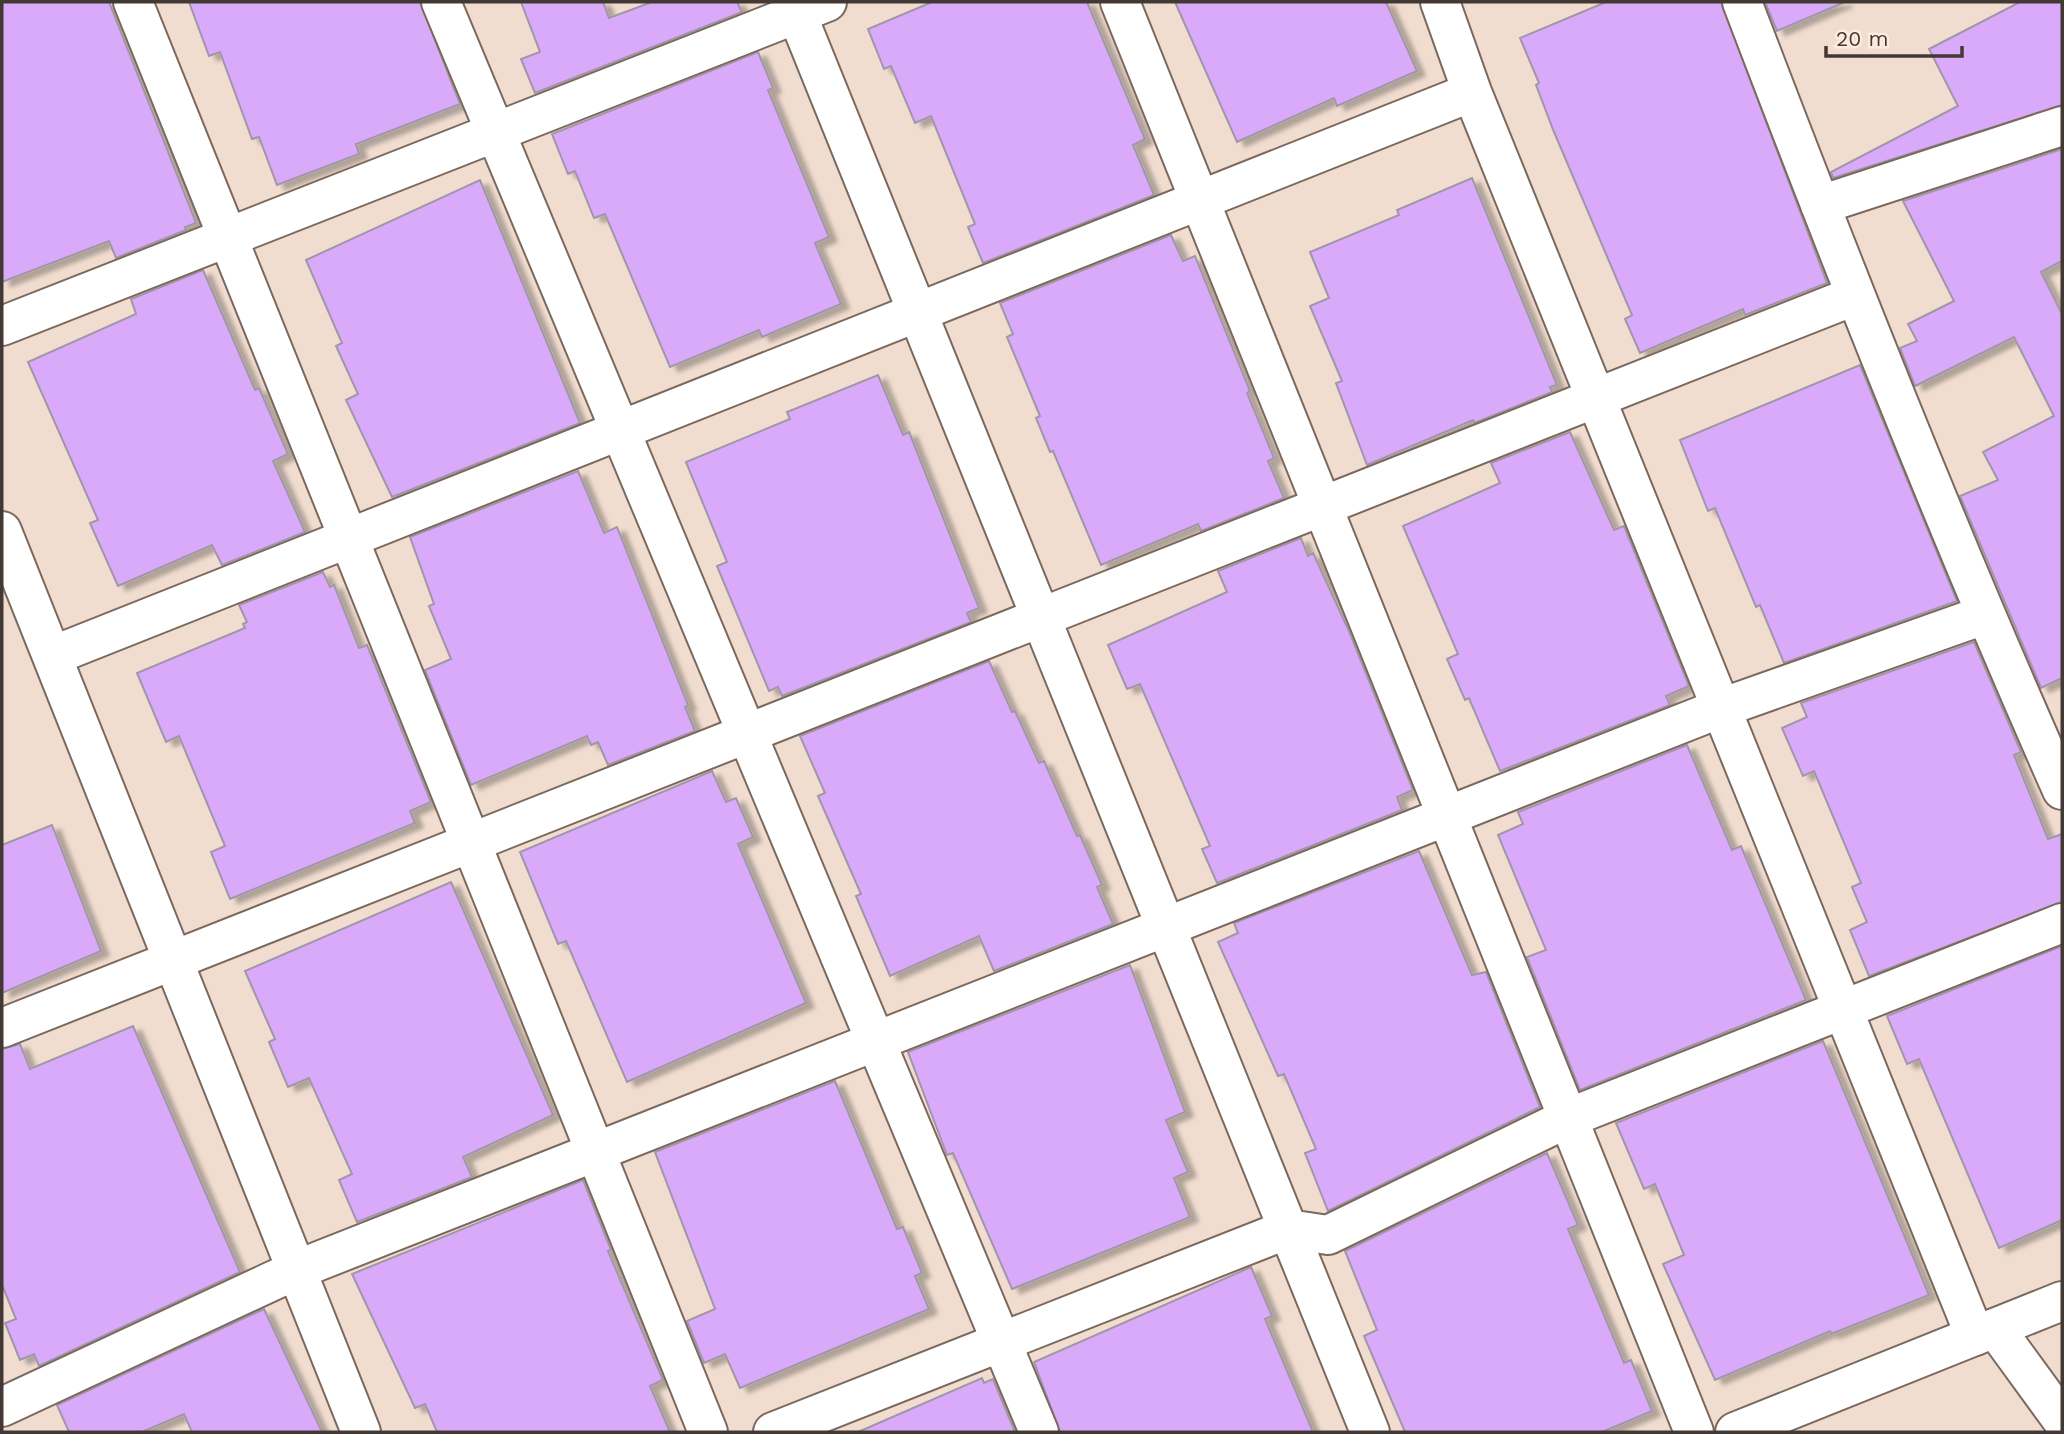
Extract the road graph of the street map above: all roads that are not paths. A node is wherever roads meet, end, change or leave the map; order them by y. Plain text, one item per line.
1 (133, 2) edge
2 (440, 2) edge
3 (1120, 2) edge
4 (1440, 2) edge
5 (1742, 2) edge
6 (806, 6) edge
7 (1472, 92) junction
8 (2062, 126) edge
9 (496, 132) junction
10 (1199, 200) junction
11 (1820, 205) junction
12 (228, 238) junction
13 (1854, 296) junction
14 (918, 312) junction
15 (2, 326) edge
16 (1595, 397) junction
17 (620, 430) junction
18 (1322, 505) junction
19 (2, 531) edge
20 (348, 538) junction
21 (1984, 615) junction
22 (1041, 617) junction
23 (52, 656) junction
24 (1721, 708) junction
25 (746, 733) junction
26 (2062, 790) edge
27 (1446, 816) junction
28 (471, 842) junction
29 (2062, 923) edge
30 (1166, 927) junction
31 (173, 960) junction
32 (1843, 1010) junction
33 (2, 1028) edge
34 (875, 1041) junction
35 (1568, 1118) junction
36 (596, 1152) junction
37 (1288, 1229) junction
38 (296, 1270) junction
39 (2062, 1301) edge
40 (1985, 1332) junction
41 (1001, 1342) junction
42 (6, 1412) edge
43 (2062, 1420) edge
44 (361, 1432) edge
45 (708, 1432) edge
46 (773, 1432) edge
47 (1039, 1432) edge
48 (1370, 1432) edge
49 (1694, 1432) edge
50 (1735, 1432) edge

1 - 12 street
2 - 9 street
3 - 10 street
4 - 7 street
5 - 11 street
6 - 9 street
6 - 14 street
7 - 10 street
7 - 16 street
8 - 11 street
9 - 12 street
9 - 17 street
10 - 14 street
10 - 18 street
11 - 13 street
12 - 15 street
12 - 20 street
13 - 16 street
13 - 21 street
14 - 17 street
14 - 22 street
16 - 18 street
16 - 24 street
17 - 20 street
17 - 25 street
18 - 22 street
18 - 27 street
19 - 23 street
20 - 23 street
20 - 28 street
21 - 24 street
21 - 26 street
22 - 25 street
22 - 30 street
23 - 31 street
24 - 27 street
24 - 32 street
25 - 28 street
25 - 34 street
27 - 30 street
27 - 35 street
28 - 31 street
28 - 36 street
29 - 32 street
30 - 34 street
30 - 37 street
31 - 33 street
31 - 38 street
32 - 35 street
32 - 40 street
34 - 36 street
34 - 41 street
35 - 37 street
35 - 49 street
36 - 38 street
36 - 45 street
37 - 41 street
37 - 48 street
38 - 42 street
38 - 44 street
39 - 40 street
40 - 43 street
40 - 50 street
41 - 46 street
41 - 47 street

